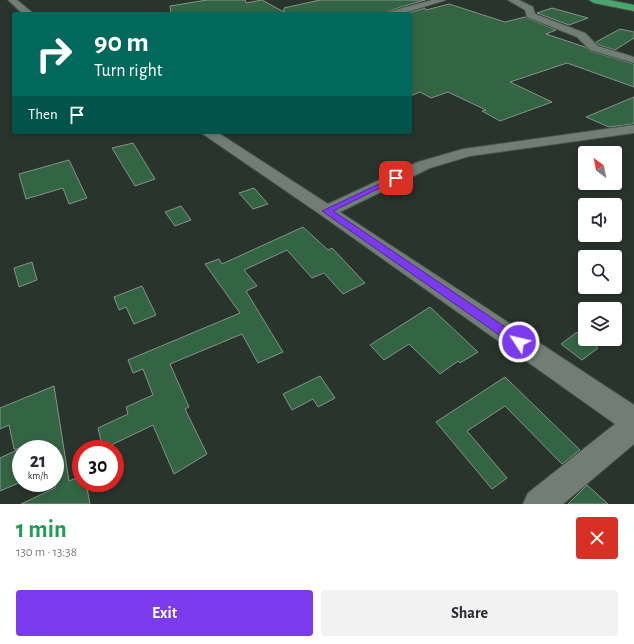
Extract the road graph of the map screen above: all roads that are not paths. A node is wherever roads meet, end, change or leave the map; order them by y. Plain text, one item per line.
1 (12, 0) edge
2 (420, 0) edge
3 (442, 0) edge
4 (512, 0) edge
5 (594, 0) edge
6 (430, 3) junction
7 (634, 8) edge
8 (27, 12) edge
9 (398, 12) edge
10 (634, 60) edge
11 (634, 129) edge
12 (210, 134) edge
13 (327, 211) junction
14 (634, 421) edge
15 (634, 426) edge
16 (539, 504) edge

1 - 8 street
2 - 6 street
3 - 6 street
4 - 10 street
5 - 7 highway
6 - 9 street
11 - 13 street
12 - 13 street
13 - 14 street
15 - 16 street

